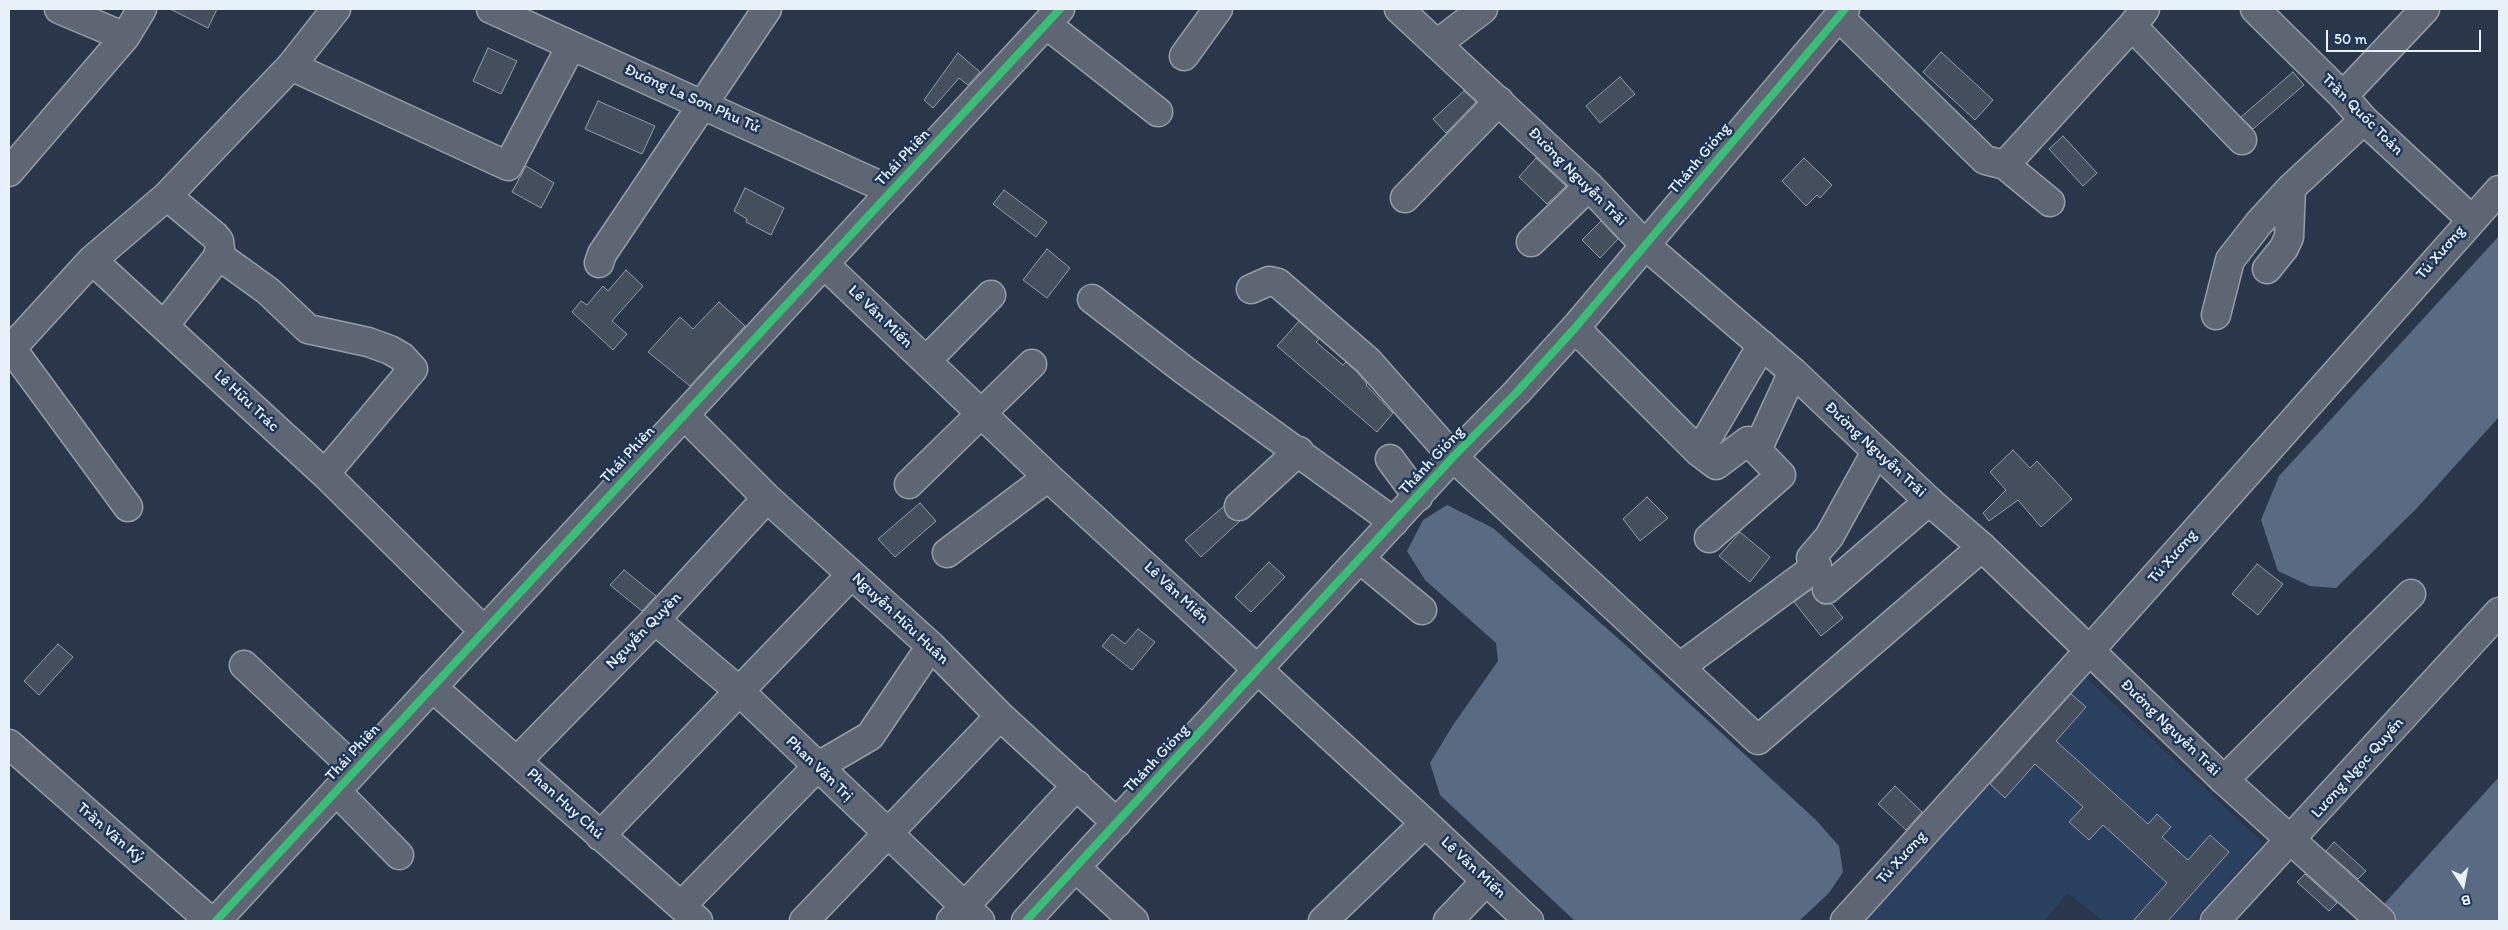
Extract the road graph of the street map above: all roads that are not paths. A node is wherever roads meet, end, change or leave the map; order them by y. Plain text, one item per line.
1 (59, 9) edge
2 (142, 9) edge
3 (336, 9) edge
4 (491, 9) edge
5 (767, 9) edge
6 (1218, 9) edge
7 (1399, 9) edge
8 (1483, 9) edge
9 (2255, 9) edge
10 (2425, 9) edge
11 (1841, 12) edge
12 (1053, 17) edge
13 (2139, 17) edge
14 (125, 36) junction
15 (1437, 44) junction
16 (570, 46) junction
17 (1184, 56) dead end
18 (291, 66) junction
19 (2343, 96) junction
20 (1499, 101) junction
21 (704, 104) junction
22 (1158, 112) dead end
23 (2364, 120) junction
24 (2242, 140) dead end
25 (2005, 165) junction
26 (9, 172) edge
27 (1589, 186) junction
28 (2291, 188) junction
29 (2499, 190) edge
30 (892, 191) junction
31 (168, 196) junction
32 (1405, 198) dead end
33 (2050, 202) dead end
34 (2472, 219) junction
35 (1531, 242) dead end
36 (1645, 246) junction
37 (218, 255) junction
38 (92, 260) junction
39 (598, 263) dead end
40 (824, 264) junction
41 (2267, 269) dead end
42 (1251, 289) dead end
43 (991, 295) dead end
44 (1092, 299) dead end
45 (2216, 315) dead end
46 (164, 326) junction
47 (1575, 328) junction
48 (1762, 345) junction
49 (10, 348) edge
50 (926, 361) junction
51 (1032, 364) dead end
52 (1793, 372) junction
53 (981, 414) junction
54 (684, 415) junction
55 (1757, 450) junction
56 (1299, 451) junction
57 (1699, 452) junction
58 (1876, 452) junction
59 (1453, 457) junction
60 (1390, 459) dead end
61 (325, 474) junction
62 (1048, 477) junction
63 (909, 484) dead end
64 (1418, 497) junction
65 (767, 498) junction
66 (1929, 501) junction
67 (1239, 506) dead end
68 (128, 507) dead end
69 (1394, 522) junction
70 (1710, 538) dead end
71 (1982, 547) junction
72 (947, 552) dead end
73 (1360, 559) junction
74 (851, 574) junction
75 (1827, 590) dead end
76 (2411, 594) dead end
77 (1422, 610) dead end
78 (2499, 612) edge
79 (655, 620) junction
80 (484, 631) junction
81 (930, 646) junction
82 (2089, 651) junction
83 (244, 665) dead end
84 (1680, 666) junction
85 (1258, 670) junction
86 (432, 687) junction
87 (738, 690) junction
88 (1000, 716) junction
89 (9, 744) edge
90 (517, 762) junction
91 (816, 767) junction
92 (356, 770) junction
93 (2224, 780) junction
94 (1077, 785) junction
95 (336, 792) junction
96 (1117, 823) junction
97 (1425, 823) junction
98 (888, 833) junction
99 (600, 836) junction
100 (2291, 841) junction
101 (399, 855) dead end
102 (1076, 868) junction
103 (1486, 881) junction
104 (690, 914) edge
105 (965, 916) edge
106 (2377, 918) edge
107 (210, 921) edge
108 (216, 921) edge
109 (804, 921) edge
110 (1026, 921) edge
111 (1134, 921) edge
112 (1323, 921) edge
113 (1448, 921) edge
114 (1529, 921) edge
115 (1844, 921) edge
116 (2215, 921) edge

1 - 14 street
2 - 14 street
3 - 18 street
4 - 16 street, Đường La Sơn Phu Tử
5 - 21 street
6 - 17 street
7 - 15 street, Đường Nguyễn Trãi
8 - 15 street
9 - 19 street, Trần Quốc Toản
10 - 19 street
11 - 25 street
11 - 36 street, Thánh Gióng
12 - 22 street
12 - 30 street, Thái Phiên
13 - 24 street
13 - 25 street
14 - 26 street
15 - 20 street, Đường Nguyễn Trãi
16 - 18 street
16 - 21 street, Đường La Sơn Phu Tử
18 - 31 street
19 - 23 street, Trần Quốc Toản
20 - 27 street, Đường Nguyễn Trãi
20 - 32 street
21 - 30 street, Đường La Sơn Phu Tử
21 - 39 street
23 - 28 street
23 - 34 street, Trần Quốc Toản
25 - 33 street
27 - 35 street
27 - 36 street, Đường Nguyễn Trãi
28 - 41 street
28 - 45 street
29 - 34 street, Tú Xương
30 - 40 street, Thái Phiên
31 - 37 street
31 - 38 street
34 - 82 street, Tú Xương
36 - 47 street, Thánh Gióng
36 - 48 street, Đường Nguyễn Trãi
37 - 46 street
37 - 61 street
38 - 46 street, Lê Hữu Trác
38 - 49 street
40 - 50 street, Lê Văn Miến
40 - 54 street, Thái Phiên
42 - 59 street
43 - 50 street
44 - 56 street
46 - 61 street, Lê Hữu Trác
47 - 57 street
47 - 59 street, Thánh Gióng
48 - 52 street, Đường Nguyễn Trãi
48 - 57 street
49 - 68 street
50 - 53 street, Lê Văn Miến
51 - 53 street
52 - 55 street
52 - 58 street, Đường Nguyễn Trãi
53 - 62 street, Lê Văn Miến
53 - 63 street
54 - 65 street, Nguyễn Hữu Huân
54 - 80 street, Thái Phiên
55 - 57 street
55 - 70 street
56 - 67 street
56 - 69 street
58 - 66 street, Đường Nguyễn Trãi
58 - 84 street
59 - 64 street, Thánh Gióng
59 - 84 street
60 - 64 street
61 - 80 street, Lê Hữu Trác
62 - 72 street
62 - 85 street, Lê Văn Miến
64 - 69 street, Thánh Gióng
65 - 74 street, Nguyễn Hữu Huân
65 - 79 street, Nguyễn Quyền
66 - 71 street, Đường Nguyễn Trãi
66 - 75 street
69 - 73 street, Thánh Gióng
71 - 82 street, Đường Nguyễn Trãi
71 - 84 street
73 - 77 street
73 - 85 street, Thánh Gióng
74 - 81 street, Nguyễn Hữu Huân
74 - 87 street
76 - 93 street
78 - 100 street, Lương Ngọc Quyến
79 - 87 street, Phan Văn Trị
79 - 90 street, Nguyễn Quyền
80 - 86 street, Thái Phiên
81 - 88 street, Nguyễn Hữu Huân
81 - 91 street
82 - 93 street, Đường Nguyễn Trãi
82 - 115 street, Tú Xương
83 - 92 street
85 - 96 street, Thánh Gióng
85 - 97 street, Lê Văn Miến
86 - 90 street, Phan Huy Chú
86 - 92 street, Thái Phiên
87 - 91 street, Phan Văn Trị
87 - 99 street
88 - 94 street, Nguyễn Hữu Huân
88 - 98 street
89 - 107 street, Trần Văn Kỷ
90 - 99 street, Phan Huy Chú
91 - 98 street, Phan Văn Trị
91 - 104 street
92 - 95 street, Thái Phiên
93 - 100 street, Đường Nguyễn Trãi
94 - 96 street, Nguyễn Hữu Huân
94 - 105 street
95 - 101 street
95 - 108 street, Thái Phiên
96 - 102 street, Thánh Gióng
97 - 103 street, Lê Văn Miến
97 - 112 street
98 - 105 street, Phan Văn Trị
98 - 109 street
99 - 104 street, Phan Huy Chú
100 - 106 street, Đường Nguyễn Trãi
100 - 116 street, Lương Ngọc Quyến
102 - 110 street, Thánh Gióng
102 - 111 street
103 - 113 street
103 - 114 street, Lê Văn Miến

